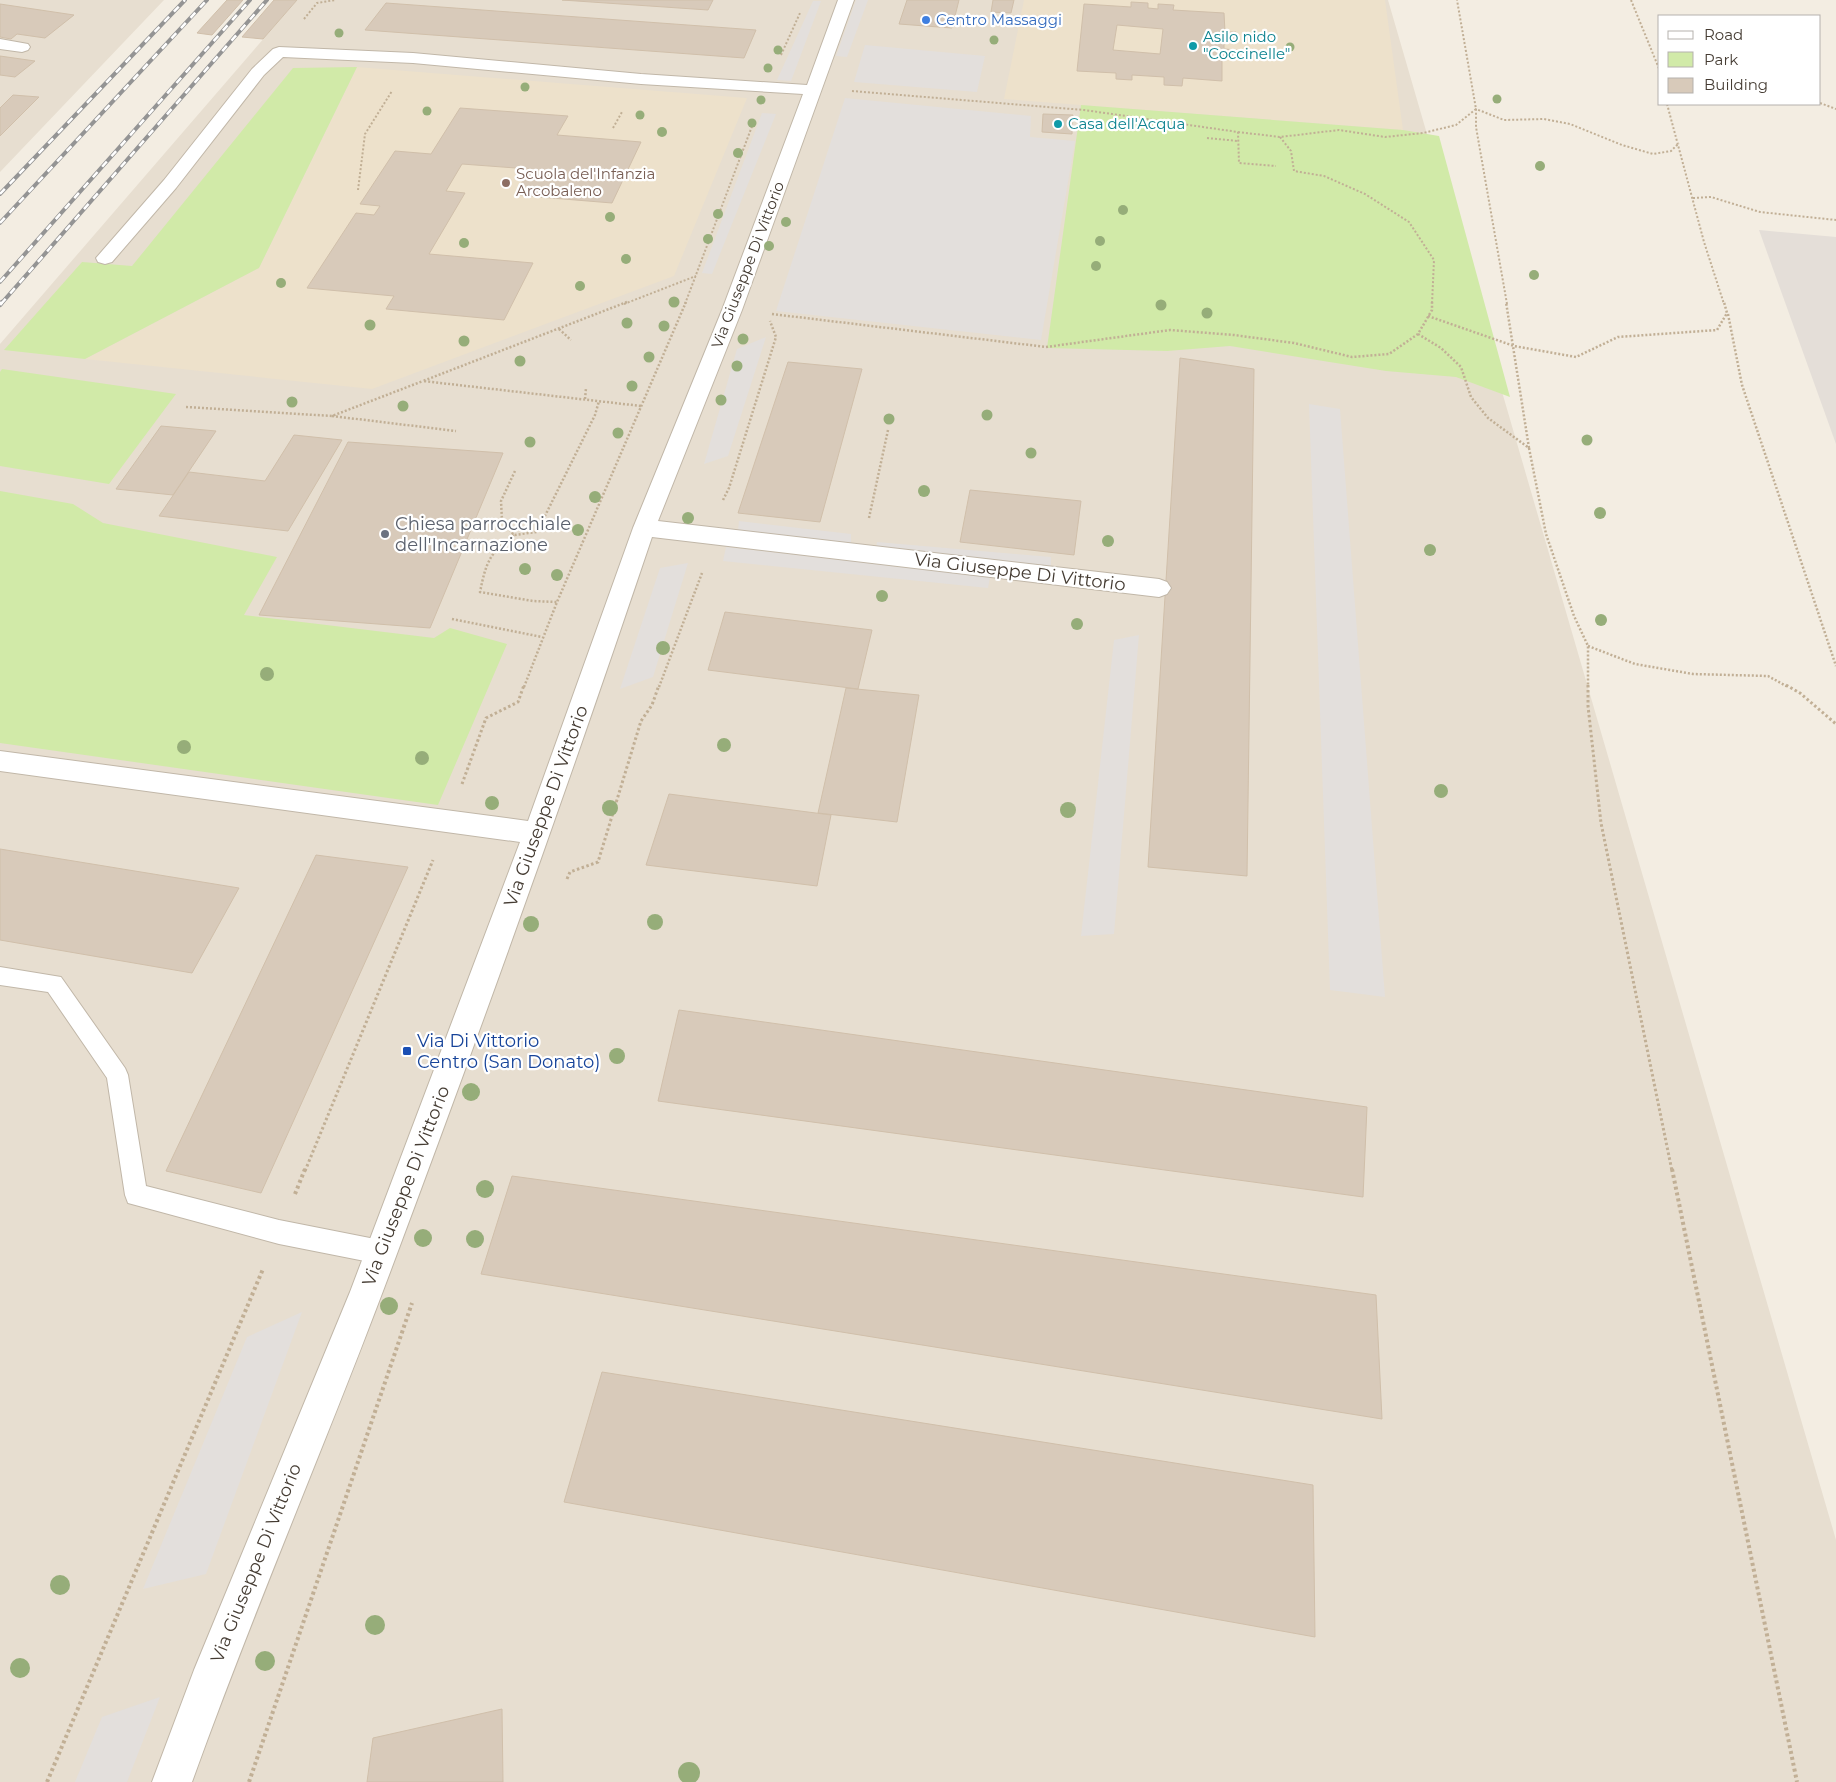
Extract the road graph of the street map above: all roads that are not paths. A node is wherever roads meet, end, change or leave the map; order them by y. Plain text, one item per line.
1 (846, 0) edge
2 (0, 44) edge
3 (22, 47) dead end
4 (812, 90) junction
5 (105, 258) dead end
6 (644, 528) junction
7 (1159, 588) dead end
8 (0, 761) edge
9 (537, 833) junction
10 (0, 976) edge
11 (380, 1252) junction
12 (172, 1782) edge

1 - 4 street, Via Giuseppe Di Vittorio
2 - 3 street
4 - 5 street
4 - 6 street, Via Giuseppe Di Vittorio
6 - 7 street, Via Giuseppe Di Vittorio
6 - 9 street, Via Giuseppe Di Vittorio
8 - 9 street
9 - 11 street, Via Giuseppe Di Vittorio
10 - 11 lane
11 - 12 street, Via Giuseppe Di Vittorio

